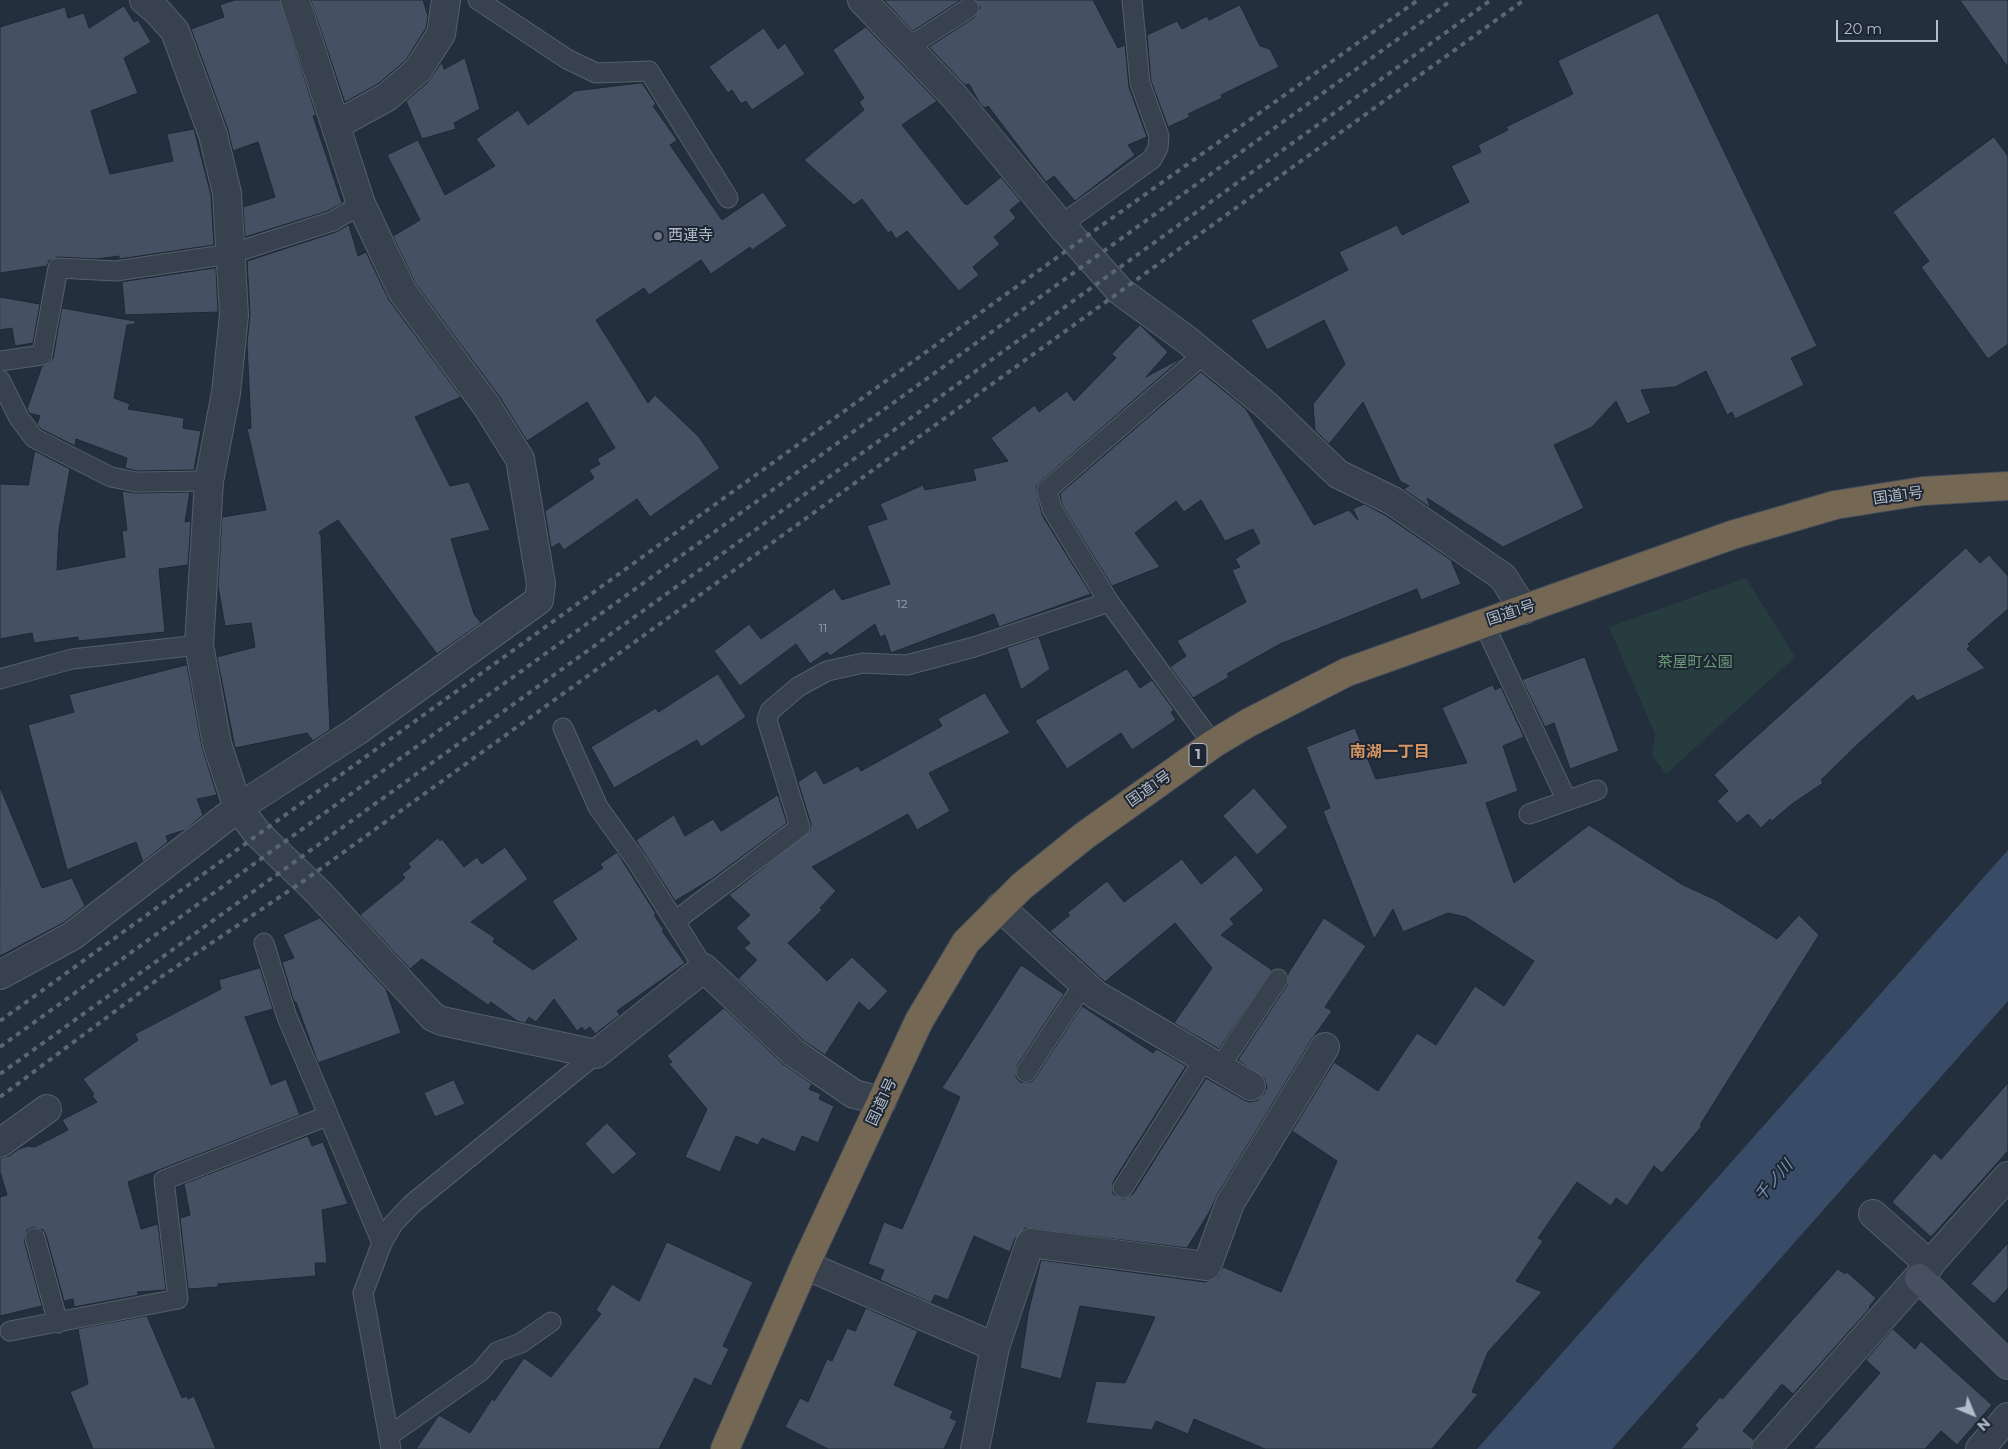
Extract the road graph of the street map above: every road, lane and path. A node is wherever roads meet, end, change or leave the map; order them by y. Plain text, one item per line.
1 (144, 0) edge
2 (295, 0) edge
3 (446, 0) edge
4 (478, 0) edge
5 (862, 0) edge
6 (1132, 0) edge
7 (968, 8) dead end
8 (907, 48) junction
9 (336, 125) junction
10 (728, 198) dead end
11 (361, 204) junction
12 (1061, 225) junction
13 (230, 254) junction
14 (1204, 354) junction
15 (0, 362) edge
16 (0, 380) edge
17 (210, 480) junction
18 (2008, 486) edge
19 (1110, 602) junction
20 (1524, 610) junction
21 (1483, 622) junction
22 (199, 645) junction
23 (0, 679) edge
24 (563, 728) dead end
25 (1213, 744) junction
26 (1597, 790) dead end
27 (1567, 801) junction
28 (238, 808) junction
29 (1529, 814) dead end
30 (1000, 907) junction
31 (675, 921) junction
32 (264, 943) dead end
33 (704, 968) junction
34 (0, 974) edge
35 (1278, 979) dead end
36 (1083, 986) junction
37 (1324, 1047) dead end
38 (596, 1054) junction
39 (1213, 1062) junction
40 (1026, 1072) dead end
41 (1251, 1086) dead end
42 (882, 1102) junction
43 (47, 1109) dead end
44 (327, 1116) junction
45 (0, 1143) edge
46 (2008, 1176) edge
47 (1123, 1188) dead end
48 (1873, 1214) dead end
49 (35, 1238) dead end
50 (382, 1243) junction
51 (805, 1265) junction
52 (1924, 1271) junction
53 (58, 1322) junction
54 (550, 1322) dead end
55 (10, 1331) dead end
56 (995, 1346) junction
57 (2008, 1365) edge
58 (2008, 1417) edge
59 (390, 1442) edge
60 (725, 1449) edge
61 (975, 1449) edge
62 (1766, 1449) edge
63 (1980, 1449) edge

1 - 13 street
2 - 9 street
3 - 9 street
4 - 10 lane
5 - 8 street
6 - 12 lane
7 - 8 lane
8 - 12 street
9 - 11 street
11 - 13 lane
11 - 28 street
12 - 14 street
13 - 15 lane
13 - 17 street
14 - 19 lane
14 - 20 street
16 - 17 lane
17 - 22 street
18 - 20 highway, 国道1号 / 1
19 - 25 lane
19 - 31 lane
20 - 21 highway, 国道1号 / 1
21 - 25 highway, 国道1号 / 1
21 - 27 lane
22 - 23 lane
22 - 28 street
24 - 31 lane
25 - 30 highway, 国道1号 / 1
26 - 27 lane
27 - 29 lane
28 - 34 street
28 - 38 street
30 - 36 street
30 - 42 highway, 国道1号 / 1
31 - 33 lane
32 - 44 lane
33 - 38 street
33 - 42 street
35 - 39 lane
36 - 39 street
36 - 40 lane
37 - 56 street
38 - 50 lane
39 - 41 street
39 - 47 lane
42 - 51 highway, 国道1号 / 1
43 - 45 street
44 - 50 lane
44 - 53 lane
46 - 52 street
48 - 52 street
49 - 53 lane
50 - 59 lane
51 - 56 street
51 - 60 highway, 国道1号 / 1
52 - 57 street
52 - 62 street
53 - 55 lane
54 - 59 lane
56 - 61 street
58 - 63 street

